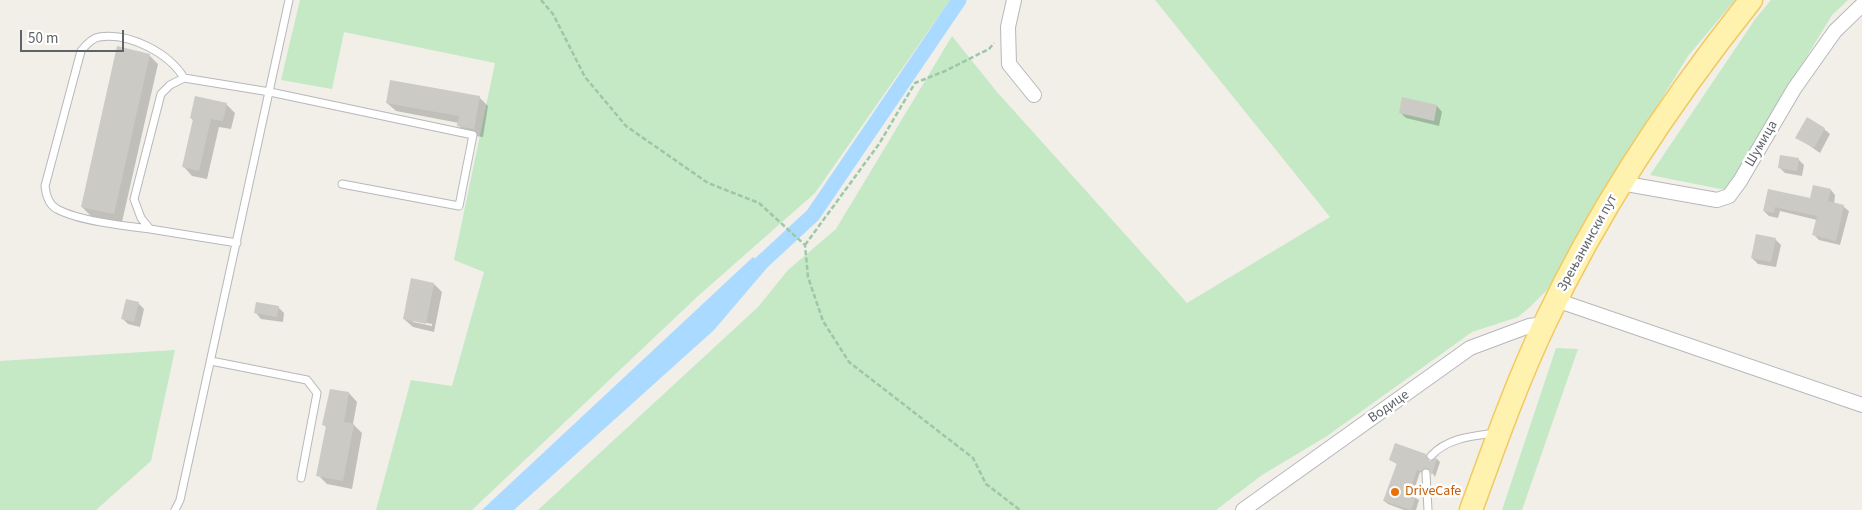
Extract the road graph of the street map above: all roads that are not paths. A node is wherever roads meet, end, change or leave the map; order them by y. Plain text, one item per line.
1 (289, 0) edge
2 (1014, 0) edge
3 (1751, 0) edge
4 (1862, 5) edge
5 (184, 78) junction
6 (270, 92) junction
7 (1034, 95) dead end
8 (1621, 183) junction
9 (342, 184) dead end
10 (150, 229) junction
11 (237, 243) junction
12 (1556, 300) junction
13 (1544, 324) junction
14 (211, 361) junction
15 (1862, 405) edge
16 (1498, 432) junction
17 (1431, 456) dead end
18 (1426, 473) dead end
19 (301, 478) dead end
20 (175, 510) edge
21 (1243, 510) edge
22 (1428, 510) edge
23 (1471, 510) edge

1 - 6 lane
2 - 7 street
3 - 8 main road, Зрењанински пут
4 - 8 street, Шумица
5 - 6 lane
5 - 10 lane
5 - 10 lane
6 - 9 lane
6 - 11 lane
8 - 12 main road, Зрењанински пут
10 - 11 lane
11 - 14 lane
12 - 13 main road, Зрењанински пут
12 - 15 street
13 - 16 main road, Зрењанински пут
13 - 21 street, Водице
14 - 19 lane
14 - 20 lane
16 - 17 lane
16 - 23 main road, Зрењанински пут
18 - 22 lane

